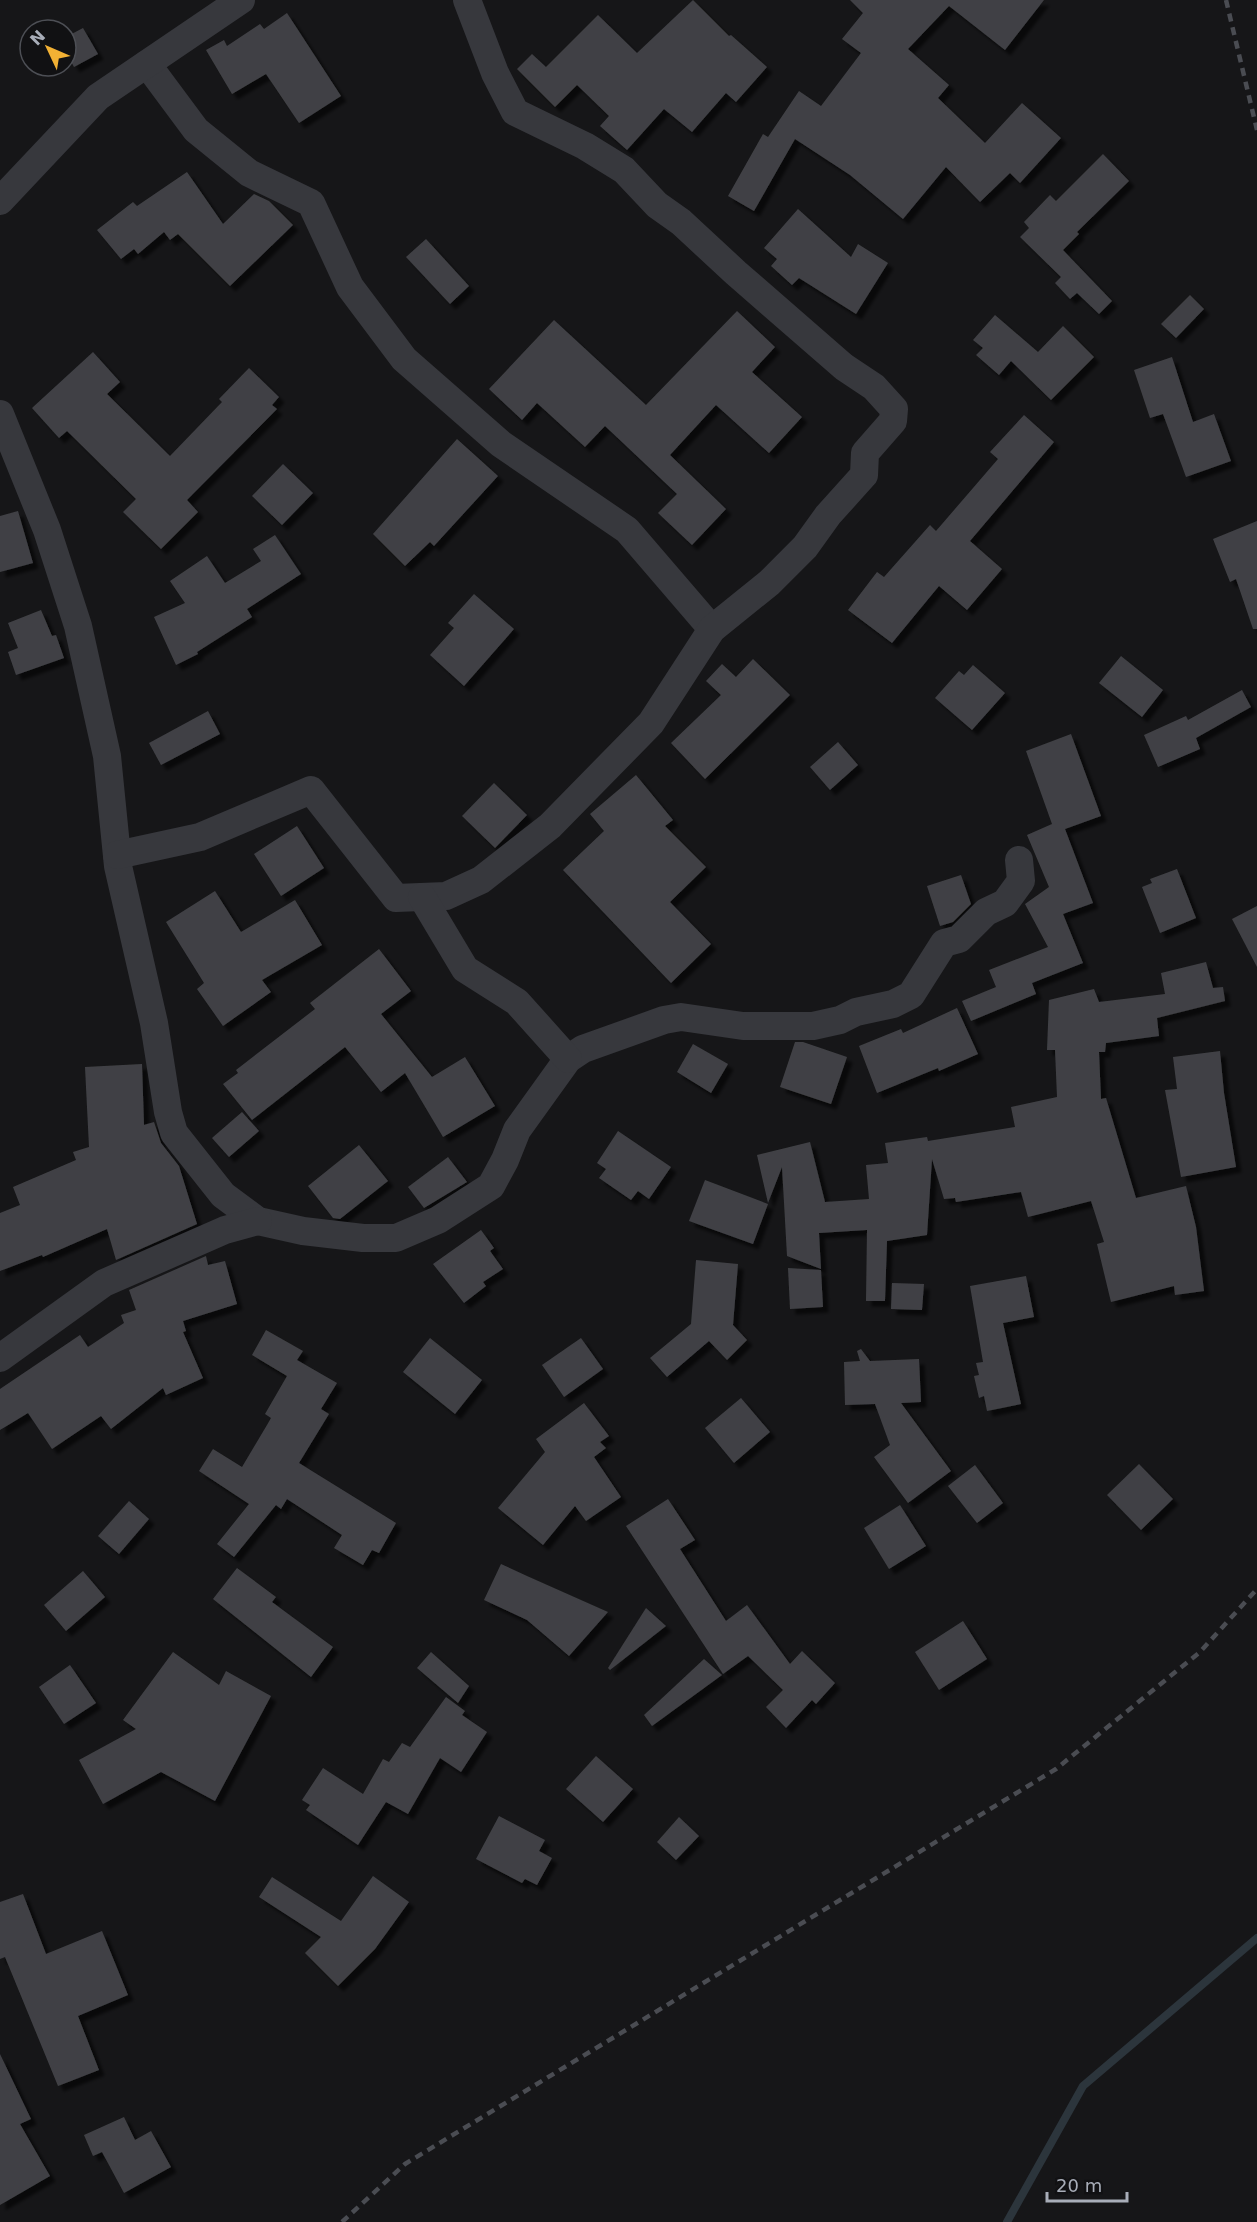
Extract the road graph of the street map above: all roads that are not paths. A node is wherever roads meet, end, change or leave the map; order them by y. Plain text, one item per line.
1 (241, 0) edge
2 (467, 0) edge
3 (147, 64) junction
4 (0, 201) edge
5 (0, 414) edge
6 (712, 628) junction
7 (117, 855) junction
8 (1019, 860) dead end
9 (422, 897) junction
10 (568, 1059) junction
11 (223, 1195) junction
12 (258, 1221) junction
13 (225, 1230) junction
14 (0, 1358) edge

1 - 3 street
2 - 6 street
3 - 4 street
3 - 6 street
5 - 7 street
6 - 9 street
7 - 9 street
7 - 11 street
8 - 10 street
9 - 10 street
10 - 12 street
11 - 12 street
11 - 13 street
12 - 13 street
13 - 14 street

